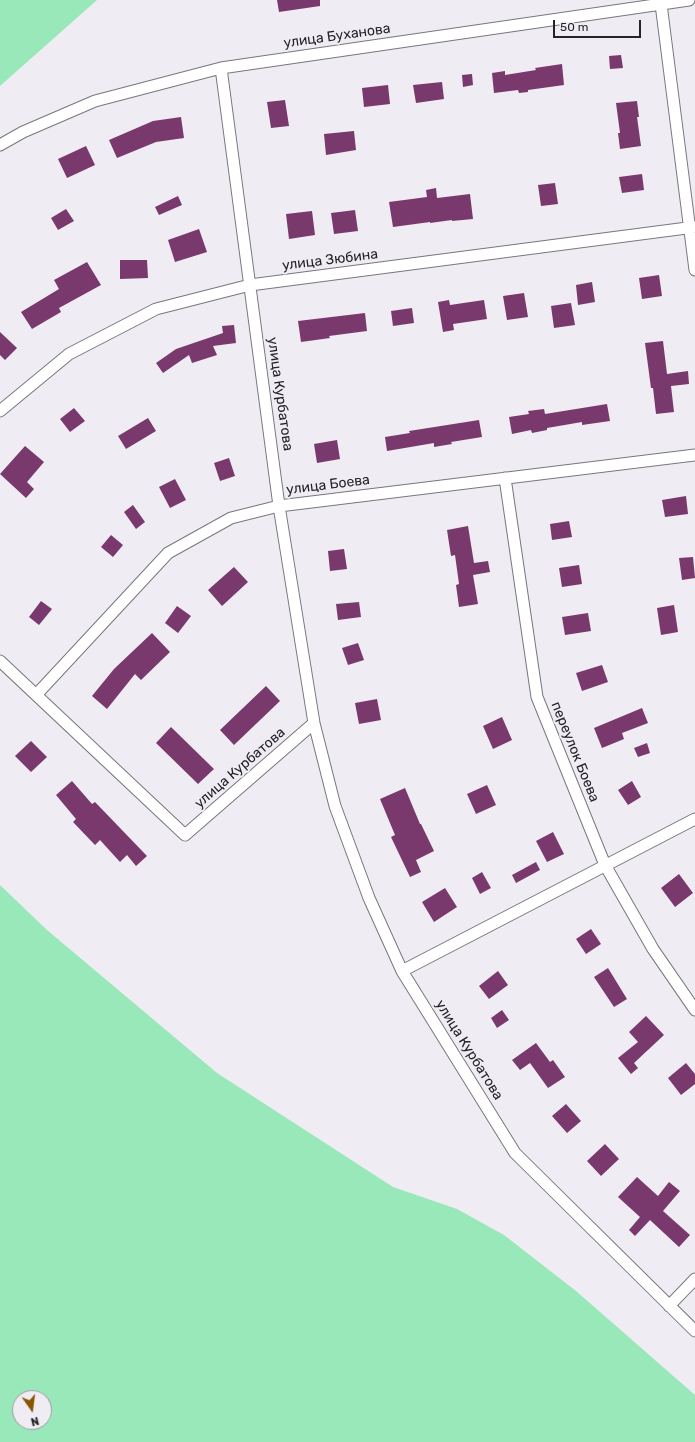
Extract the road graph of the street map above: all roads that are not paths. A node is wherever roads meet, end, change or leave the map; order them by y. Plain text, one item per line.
1 (689, 0) edge
2 (661, 4) junction
3 (222, 68) junction
4 (0, 145) edge
5 (692, 227) edge
6 (695, 270) edge
7 (250, 286) junction
8 (0, 411) edge
9 (695, 455) edge
10 (505, 478) junction
11 (279, 506) junction
12 (0, 661) edge
13 (36, 696) junction
14 (314, 723) junction
15 (695, 819) edge
16 (605, 866) junction
17 (402, 970) junction
18 (695, 1010) edge
19 (695, 1279) edge
20 (669, 1306) junction
21 (695, 1332) edge

1 - 2 street, улица Буханова
2 - 3 street, улица Буханова
2 - 5 street
3 - 4 street, улица Буханова
3 - 7 street, улица Курбатова
5 - 6 street
5 - 7 street, улица Зюбина
7 - 8 street, улица Зюбина
7 - 11 street, улица Курбатова
9 - 10 street, улица Боева
10 - 11 street, улица Боева
10 - 16 street, переулок Боева
11 - 13 street, улица Боева
11 - 14 street, улица Курбатова
12 - 13 street
13 - 14 street, улица Курбатова
14 - 17 street, улица Курбатова
15 - 16 street
16 - 17 street
16 - 18 street, переулок Боева
17 - 20 street, улица Курбатова
19 - 20 street
20 - 21 street, улица Курбатова

